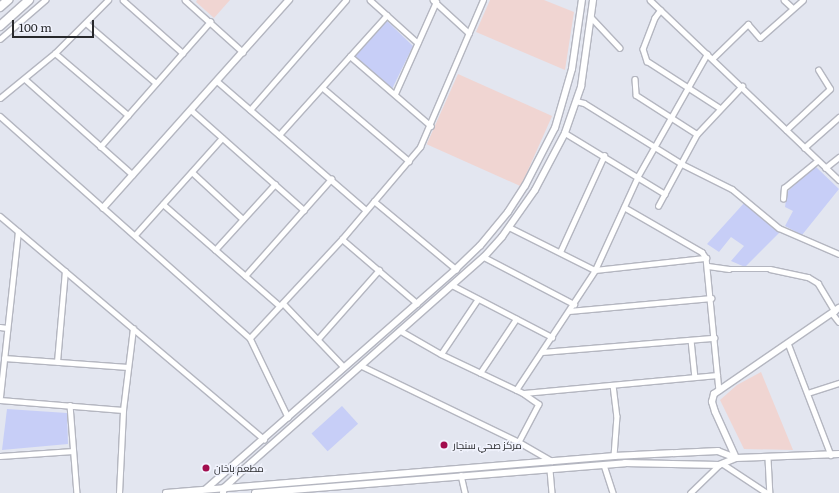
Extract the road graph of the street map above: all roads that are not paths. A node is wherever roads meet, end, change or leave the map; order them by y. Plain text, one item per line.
1 (8, 0) edge
2 (30, 0) edge
3 (45, 0) edge
4 (108, 0) edge
5 (123, 0) edge
6 (289, 0) edge
7 (370, 0) edge
8 (484, 0) edge
9 (582, 0) edge
10 (593, 0) edge
11 (650, 0) edge
12 (784, 0) edge
13 (803, 0) edge
14 (188, 1) edge
15 (344, 1) edge
16 (434, 1) edge
17 (0, 7) edge
18 (793, 8) junction
19 (661, 10) junction
20 (387, 15) junction
21 (591, 17) junction
22 (210, 22) junction
23 (86, 23) junction
24 (0, 26) edge
25 (469, 33) junction
26 (0, 39) edge
27 (418, 43) junction
28 (620, 48) dead end
29 (243, 52) junction
30 (55, 53) junction
31 (183, 53) junction
32 (707, 54) junction
33 (350, 56) junction
34 (712, 59) junction
35 (818, 70) dead end
36 (24, 79) junction
37 (635, 79) dead end
38 (217, 81) junction
39 (156, 83) junction
40 (689, 86) junction
41 (742, 86) junction
42 (323, 88) junction
43 (396, 94) junction
44 (0, 98) edge
45 (565, 98) junction
46 (576, 101) junction
47 (720, 108) junction
48 (191, 110) junction
49 (250, 110) junction
50 (128, 115) junction
51 (0, 116) edge
52 (670, 117) junction
53 (839, 117) edge
54 (431, 126) junction
55 (786, 130) junction
56 (564, 133) junction
57 (698, 134) junction
58 (280, 135) junction
59 (222, 138) junction
60 (100, 147) junction
61 (654, 147) junction
62 (804, 148) junction
63 (604, 156) junction
64 (839, 157) edge
65 (409, 161) junction
66 (817, 161) junction
67 (682, 164) junction
68 (826, 168) junction
69 (192, 172) junction
70 (133, 175) junction
71 (638, 176) junction
72 (331, 180) junction
73 (839, 180) edge
74 (275, 184) junction
75 (665, 194) junction
76 (783, 200) dead end
77 (374, 201) junction
78 (163, 204) junction
79 (658, 206) dead end
80 (624, 207) junction
81 (104, 208) junction
82 (304, 210) junction
83 (366, 210) junction
84 (0, 216) edge
85 (243, 219) junction
86 (509, 227) junction
87 (18, 232) junction
88 (135, 235) junction
89 (342, 239) junction
90 (215, 250) junction
91 (560, 252) junction
92 (839, 254) edge
93 (484, 257) junction
94 (706, 258) junction
95 (708, 266) junction
96 (456, 269) junction
97 (379, 270) junction
98 (595, 270) junction
99 (65, 271) junction
100 (245, 276) junction
101 (452, 285) junction
102 (711, 298) junction
103 (478, 299) junction
104 (417, 303) junction
105 (282, 304) junction
106 (574, 304) junction
107 (569, 311) junction
108 (836, 311) edge
109 (516, 319) junction
110 (839, 322) edge
111 (0, 327) edge
112 (7, 328) junction
113 (134, 329) junction
114 (401, 331) junction
115 (552, 337) junction
116 (250, 338) junction
117 (318, 338) junction
118 (714, 338) junction
119 (691, 340) junction
120 (788, 343) junction
121 (542, 352) junction
122 (441, 354) junction
123 (4, 358) junction
124 (57, 362) junction
125 (128, 366) junction
126 (362, 366) junction
127 (344, 367) junction
128 (480, 373) junction
129 (717, 375) junction
130 (695, 377) junction
131 (1, 382) edge
132 (839, 383) edge
133 (613, 385) junction
134 (516, 390) junction
135 (719, 390) junction
136 (523, 393) junction
137 (808, 393) junction
138 (0, 397) edge
139 (0, 400) edge
140 (70, 405) junction
141 (123, 410) junction
142 (288, 417) junction
143 (264, 439) junction
144 (518, 442) junction
145 (73, 451) junction
146 (722, 451) junction
147 (839, 454) edge
148 (831, 455) junction
149 (0, 456) edge
150 (614, 456) junction
151 (736, 458) junction
152 (768, 458) junction
153 (552, 461) junction
154 (237, 463) junction
155 (721, 464) junction
156 (604, 465) junction
157 (244, 470) junction
158 (550, 470) junction
159 (460, 475) junction
160 (326, 487) junction
161 (206, 489) junction
162 (223, 491) edge
163 (291, 492) edge
164 (693, 492) edge
165 (78, 493) edge
166 (120, 493) edge
167 (166, 493) edge
168 (255, 493) edge
169 (330, 493) edge
170 (465, 493) edge
171 (552, 493) edge
172 (613, 493) edge
173 (767, 493) edge
174 (770, 493) edge

1 - 17 highway
2 - 24 highway
3 - 26 street
4 - 23 street
5 - 31 street
6 - 29 street
7 - 20 street
8 - 25 street
9 - 45 street
10 - 21 street
11 - 19 street
12 - 18 street
13 - 18 street
14 - 22 street
15 - 49 street
16 - 25 street
16 - 27 street
18 - 34 street
19 - 32 street
19 - 40 street
20 - 27 street
20 - 33 street
21 - 28 street
21 - 46 street
22 - 29 street
22 - 31 street
23 - 30 street
23 - 39 street
25 - 54 street
27 - 43 street
29 - 38 street
30 - 36 street
30 - 50 street
31 - 39 street
32 - 34 street
32 - 40 street
33 - 42 street
33 - 43 street
34 - 41 street
35 - 55 street
36 - 44 street
36 - 60 street
37 - 52 street
38 - 48 street
38 - 49 street
39 - 50 street
40 - 47 street
40 - 52 street
41 - 47 street
41 - 55 street
42 - 58 street
42 - 65 street
43 - 54 street
45 - 46 street
45 - 96 street
46 - 56 street
46 - 61 street
47 - 57 street
48 - 59 street
48 - 70 street
49 - 58 street
50 - 60 street
51 - 81 street
52 - 57 street
52 - 61 street
53 - 62 street
54 - 65 street
55 - 62 street
56 - 63 street
56 - 86 street
57 - 67 street
58 - 72 street
59 - 69 street
59 - 74 street
60 - 70 street
61 - 67 street
61 - 71 street
62 - 66 street
63 - 71 street
63 - 91 street
64 - 68 street
65 - 77 street
66 - 68 street
66 - 76 street
67 - 75 street
67 - 92 street
68 - 73 street
69 - 78 street
69 - 85 street
70 - 81 street
71 - 75 street
71 - 80 street
72 - 82 street
72 - 83 street
74 - 82 street
74 - 85 street
75 - 79 street
77 - 83 street
77 - 96 street
78 - 88 street
78 - 90 street
80 - 94 street
80 - 98 street
81 - 88 street
82 - 100 street
83 - 89 street
84 - 87 street
85 - 90 street
86 - 91 street
86 - 93 street
87 - 99 street
87 - 112 street
88 - 116 street
89 - 97 street
89 - 105 street
90 - 100 street
91 - 98 street
93 - 101 street
93 - 106 street
94 - 95 street
94 - 98 street
95 - 102 street
95 - 108 street
96 - 104 street
97 - 104 street
97 - 117 street
98 - 106 street
99 - 113 street
99 - 124 street
100 - 105 street
101 - 103 street
101 - 114 street
102 - 107 street
102 - 118 street
103 - 109 street
103 - 122 street
104 - 127 street
105 - 116 street
105 - 117 street
106 - 107 street
107 - 115 street
108 - 110 street
108 - 120 street
109 - 115 street
109 - 128 street
111 - 112 street
112 - 123 street
113 - 125 street
113 - 143 street
114 - 122 street
114 - 126 street
115 - 121 street
116 - 142 street
117 - 127 street
118 - 119 street
118 - 129 street
119 - 121 street
119 - 130 street
120 - 135 street
120 - 137 street
121 - 134 street
122 - 128 street
123 - 124 street
123 - 131 street
124 - 125 street
125 - 141 street
126 - 144 street
126 - 157 street
127 - 142 street
128 - 134 street
129 - 130 street
129 - 135 street
130 - 133 street
131 - 138 street
132 - 137 street
133 - 136 street
133 - 150 street
134 - 136 street
135 - 151 street
136 - 144 street
137 - 148 street
139 - 140 street
140 - 141 street
140 - 145 street
141 - 166 street
142 - 143 street
143 - 154 street
144 - 153 street
145 - 149 street
145 - 165 street
146 - 150 street
146 - 151 street
146 - 155 street
147 - 148 street
148 - 152 street
150 - 153 street
151 - 152 street
151 - 155 street
152 - 174 street
153 - 162 street
154 - 157 street
154 - 161 street
155 - 156 street
155 - 164 street
155 - 173 street
156 - 158 street
156 - 172 street
157 - 162 street
158 - 159 street
158 - 171 street
159 - 160 street
159 - 170 street
160 - 163 street
160 - 169 street
161 - 162 street
161 - 167 street
163 - 168 street

